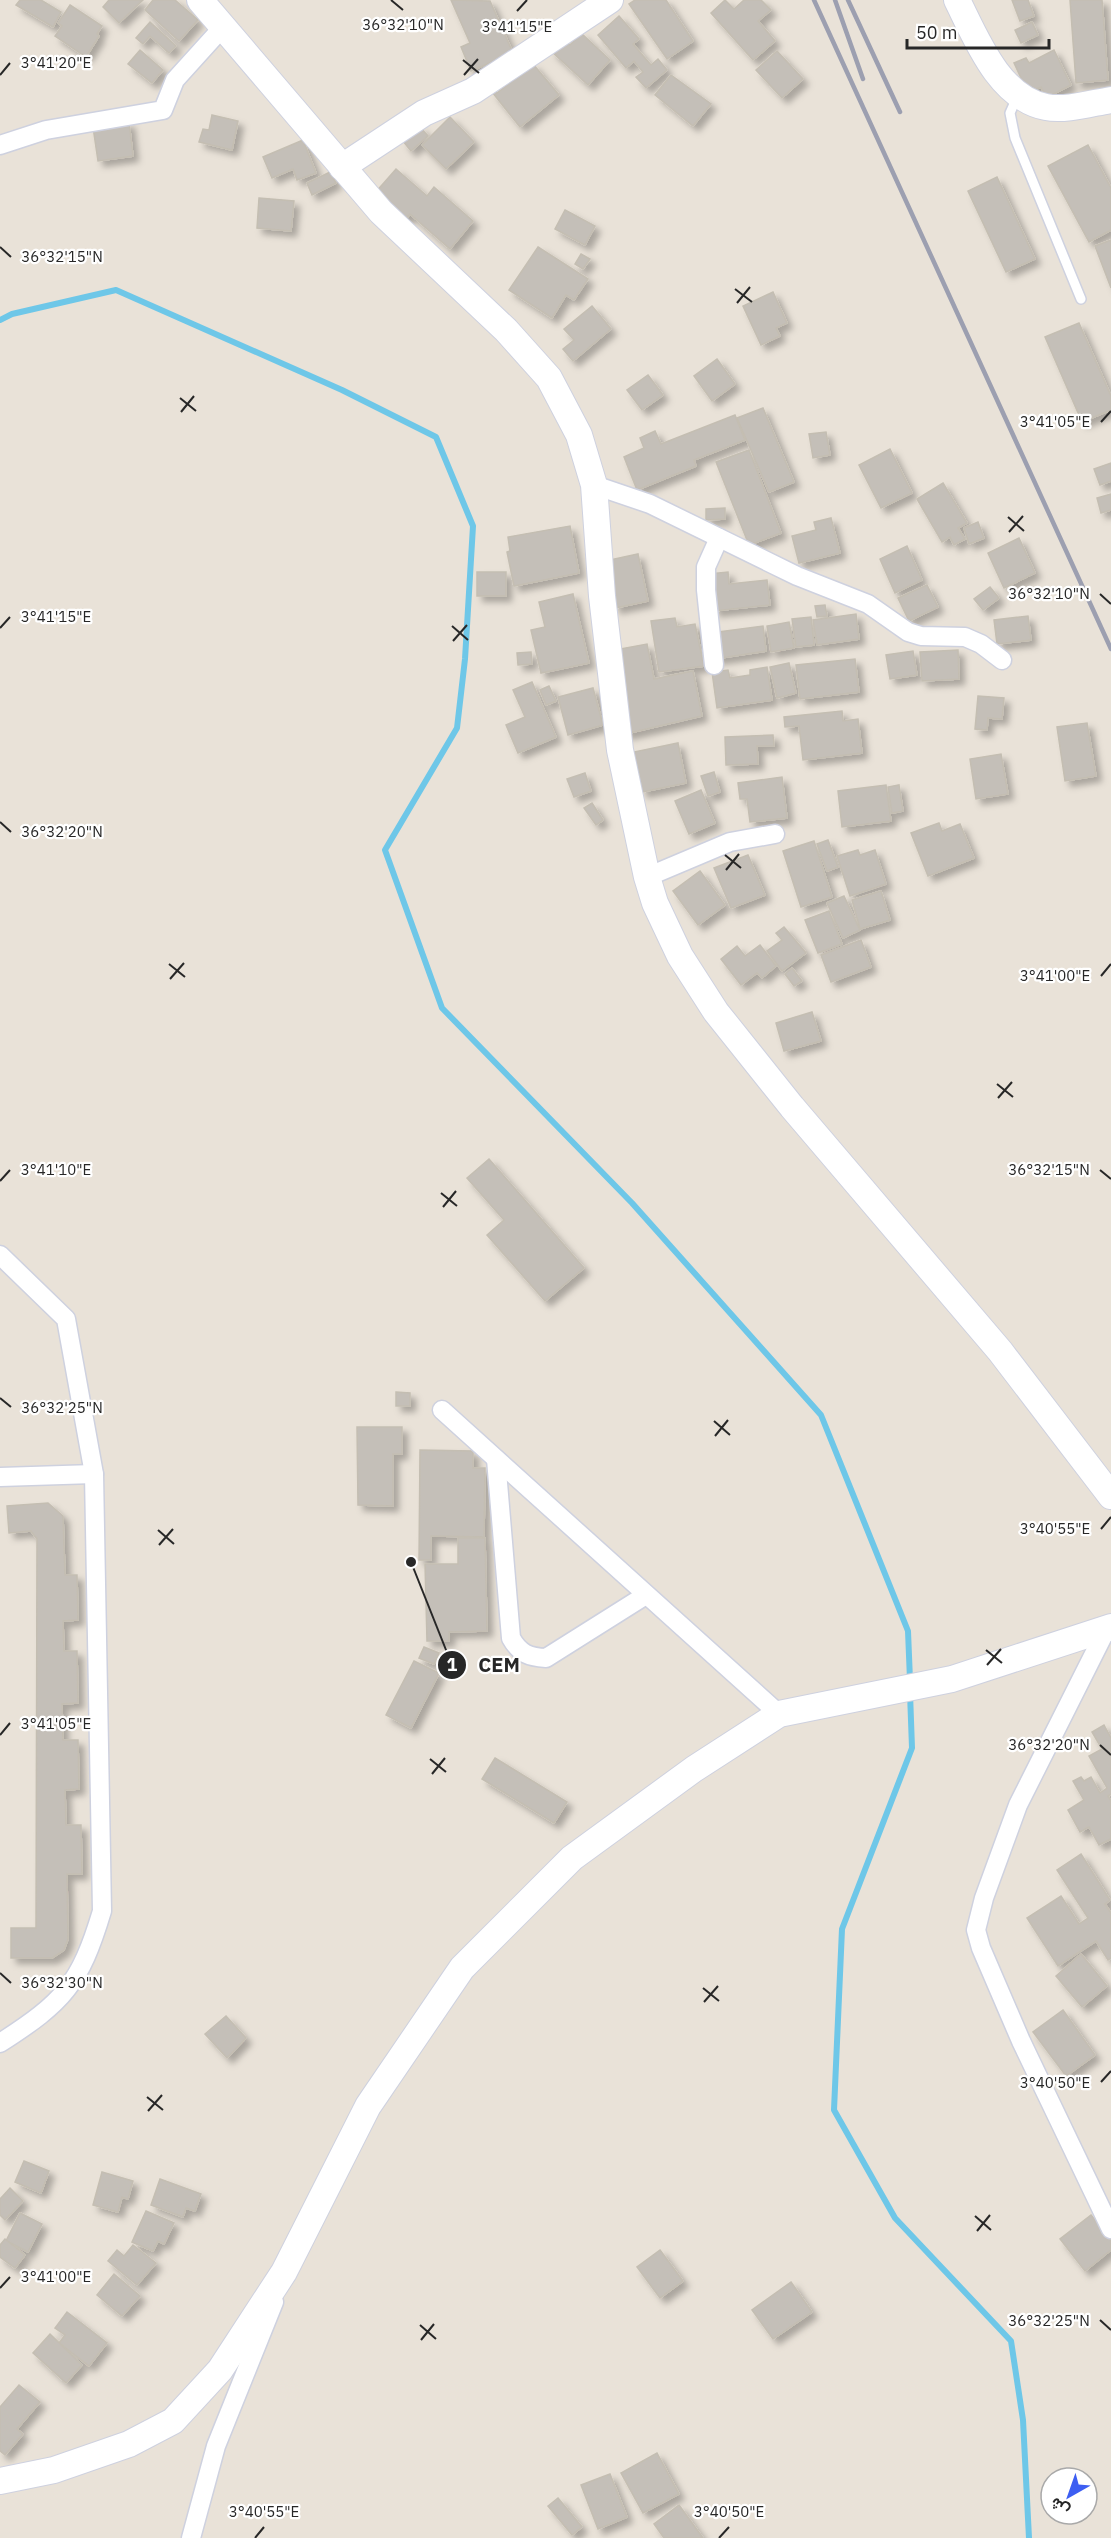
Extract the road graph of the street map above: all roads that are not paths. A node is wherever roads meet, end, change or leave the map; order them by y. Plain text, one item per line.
1 (200, 0) edge
2 (610, 0) edge
3 (957, 0) edge
4 (222, 28) junction
5 (1018, 92) junction
6 (1111, 100) edge
7 (0, 145) edge
8 (342, 167) junction
9 (1081, 299) dead end
10 (594, 485) junction
11 (719, 538) junction
12 (1002, 660) dead end
13 (714, 665) dead end
14 (776, 834) dead end
15 (647, 877) junction
16 (0, 1255) edge
17 (442, 1410) dead end
18 (496, 1459) junction
19 (94, 1474) junction
20 (0, 1477) edge
21 (1111, 1496) edge
22 (646, 1595) junction
23 (1109, 1627) edge
24 (779, 1714) junction
25 (0, 2043) edge
26 (1111, 2229) edge
27 (292, 2258) junction
28 (0, 2481) edge
29 (191, 2538) edge

1 - 4 street
2 - 8 street
3 - 5 street
4 - 7 street
4 - 8 street
5 - 6 street
5 - 9 lane
8 - 10 street
10 - 11 street
10 - 15 street
11 - 12 street
11 - 13 street
14 - 15 street
15 - 21 street
16 - 19 street
17 - 18 street
18 - 22 street
18 - 22 street
19 - 20 street
19 - 25 street
22 - 24 street
23 - 24 street
23 - 26 street
24 - 27 street
27 - 28 street
27 - 29 street

